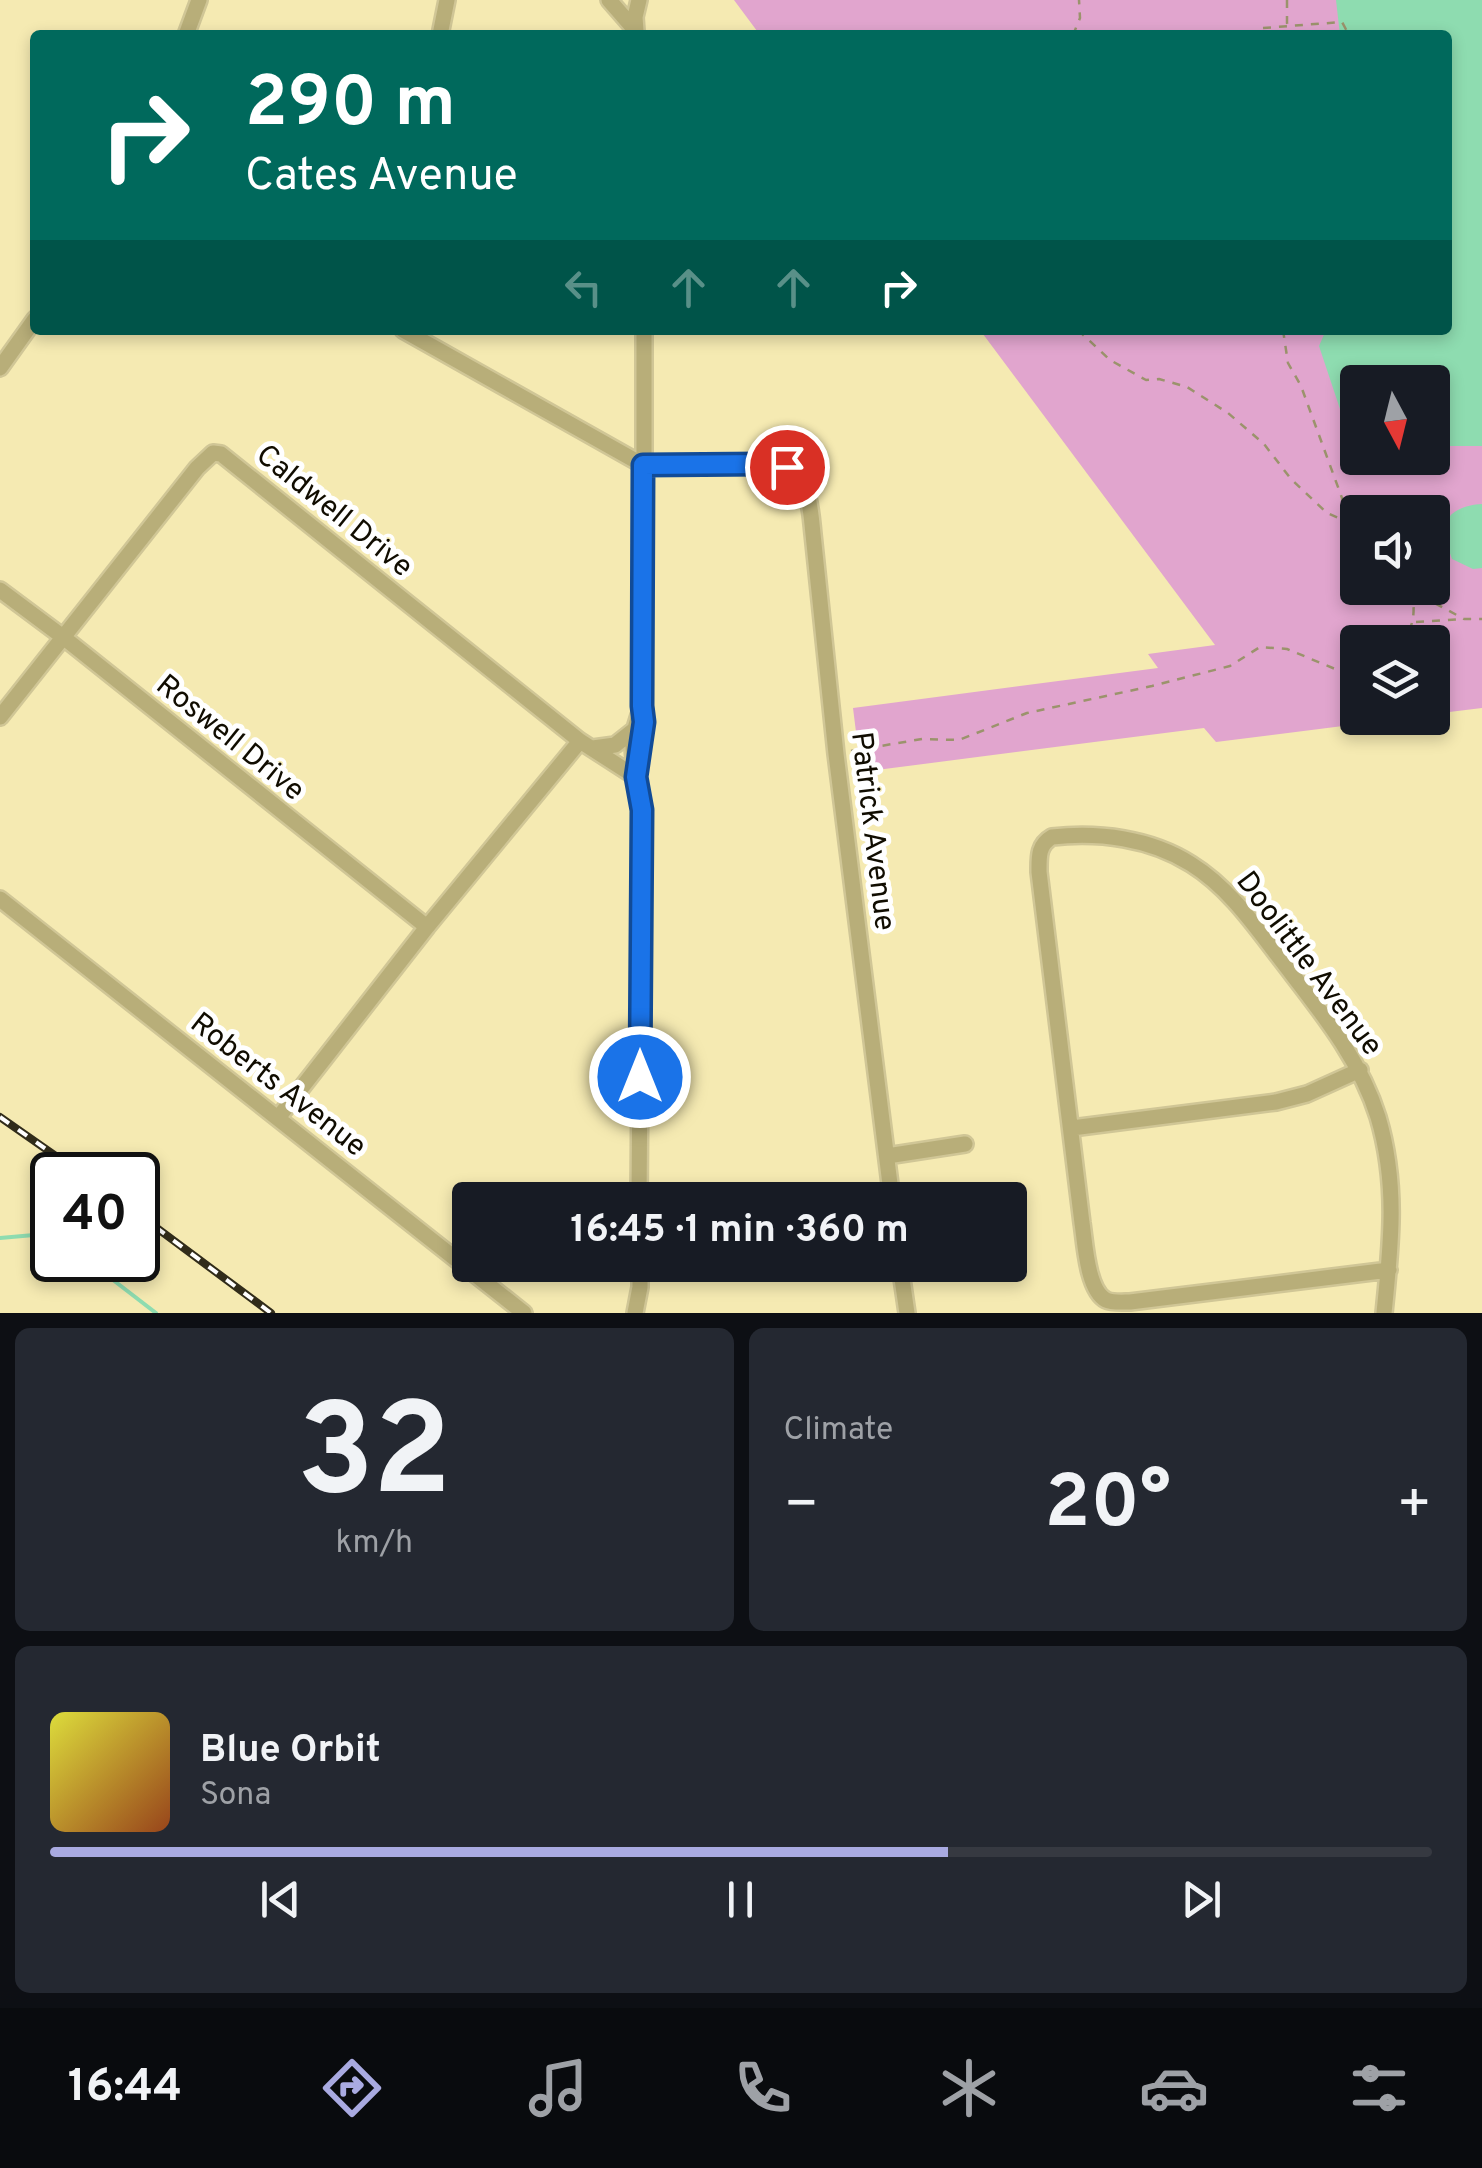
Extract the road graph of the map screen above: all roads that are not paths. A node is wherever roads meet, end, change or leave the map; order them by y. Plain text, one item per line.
1 (198, 0) edge
2 (447, 0) edge
3 (609, 0) edge
4 (639, 0) edge
5 (648, 0) edge
6 (188, 30) edge
7 (441, 30) edge
8 (634, 30) edge
9 (636, 30) edge
10 (638, 30) edge
11 (30, 326) edge
12 (412, 335) edge
13 (644, 335) edge
14 (0, 368) edge
15 (643, 465) junction
16 (0, 590) edge
17 (63, 638) junction
18 (642, 706) junction
19 (0, 717) edge
20 (634, 730) junction
21 (587, 745) junction
22 (636, 777) junction
23 (0, 899) edge
24 (427, 927) junction
25 (1360, 1070) junction
26 (278, 1118) junction
27 (1072, 1128) junction
28 (965, 1144) dead end
29 (887, 1156) junction
30 (639, 1182) edge
31 (890, 1182) edge
32 (1389, 1270) junction
33 (640, 1282) edge
34 (902, 1282) edge
35 (640, 1287) junction
36 (524, 1313) edge
37 (635, 1313) edge
38 (646, 1313) edge
39 (907, 1313) edge
40 (1384, 1313) edge

1 - 6 street
2 - 7 street
3 - 8 street
4 - 9 street
5 - 10 street
11 - 14 street
12 - 15 street
13 - 15 street
15 - 18 street
15 - 29 street, Patrick Avenue
16 - 17 street, Roswell Drive
17 - 19 street, Caldwell Drive
17 - 21 street, Caldwell Drive
17 - 24 street, Roswell Drive
18 - 20 street
18 - 22 street
20 - 21 street
20 - 22 street
21 - 22 street, Caldwell Drive
21 - 24 street
22 - 30 street
23 - 26 street, Roberts Avenue
24 - 26 street
25 - 27 street
25 - 27 street, Doolittle Avenue
25 - 32 street, Doolittle Avenue
26 - 36 street, Roberts Avenue
27 - 32 street
28 - 29 street
29 - 31 street, Patrick Avenue
32 - 40 street, Doolittle Avenue
33 - 35 street
34 - 39 street
35 - 37 street
35 - 38 street

